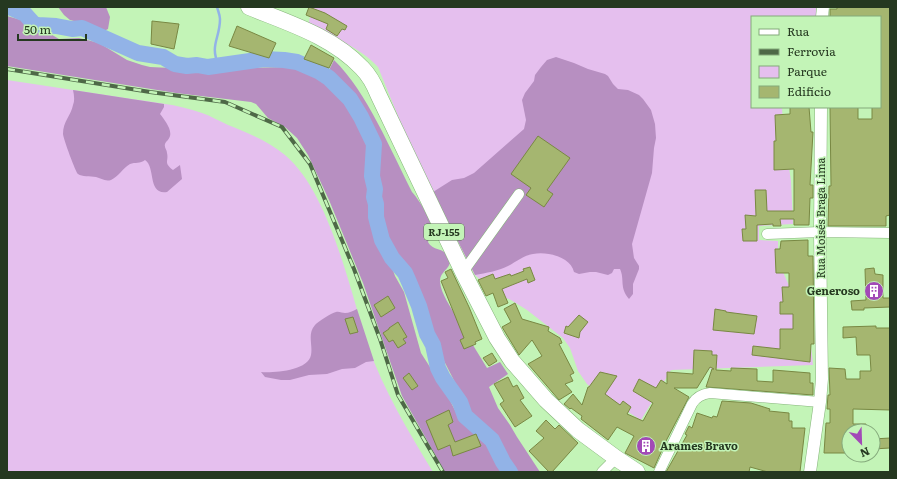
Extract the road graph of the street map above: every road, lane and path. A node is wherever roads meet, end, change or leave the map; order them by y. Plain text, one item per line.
1 (248, 7) edge
2 (822, 108) edge
3 (519, 194) dead end
4 (820, 232) junction
5 (890, 233) edge
6 (767, 234) dead end
7 (463, 272) junction
8 (820, 402) junction
9 (616, 458) junction
10 (602, 472) edge
11 (637, 472) edge
12 (659, 472) edge
13 (810, 472) edge

1 - 7 main road, RJ-155
2 - 4 street, Rua Moisés Braga Lima
3 - 7 street
4 - 5 street
4 - 6 street
4 - 8 street, Rua Moisés Braga Lima
7 - 9 main road, RJ-155
8 - 12 street
8 - 13 street, Rua Moisés Braga Lima
9 - 10 street
9 - 11 main road, RJ-155

